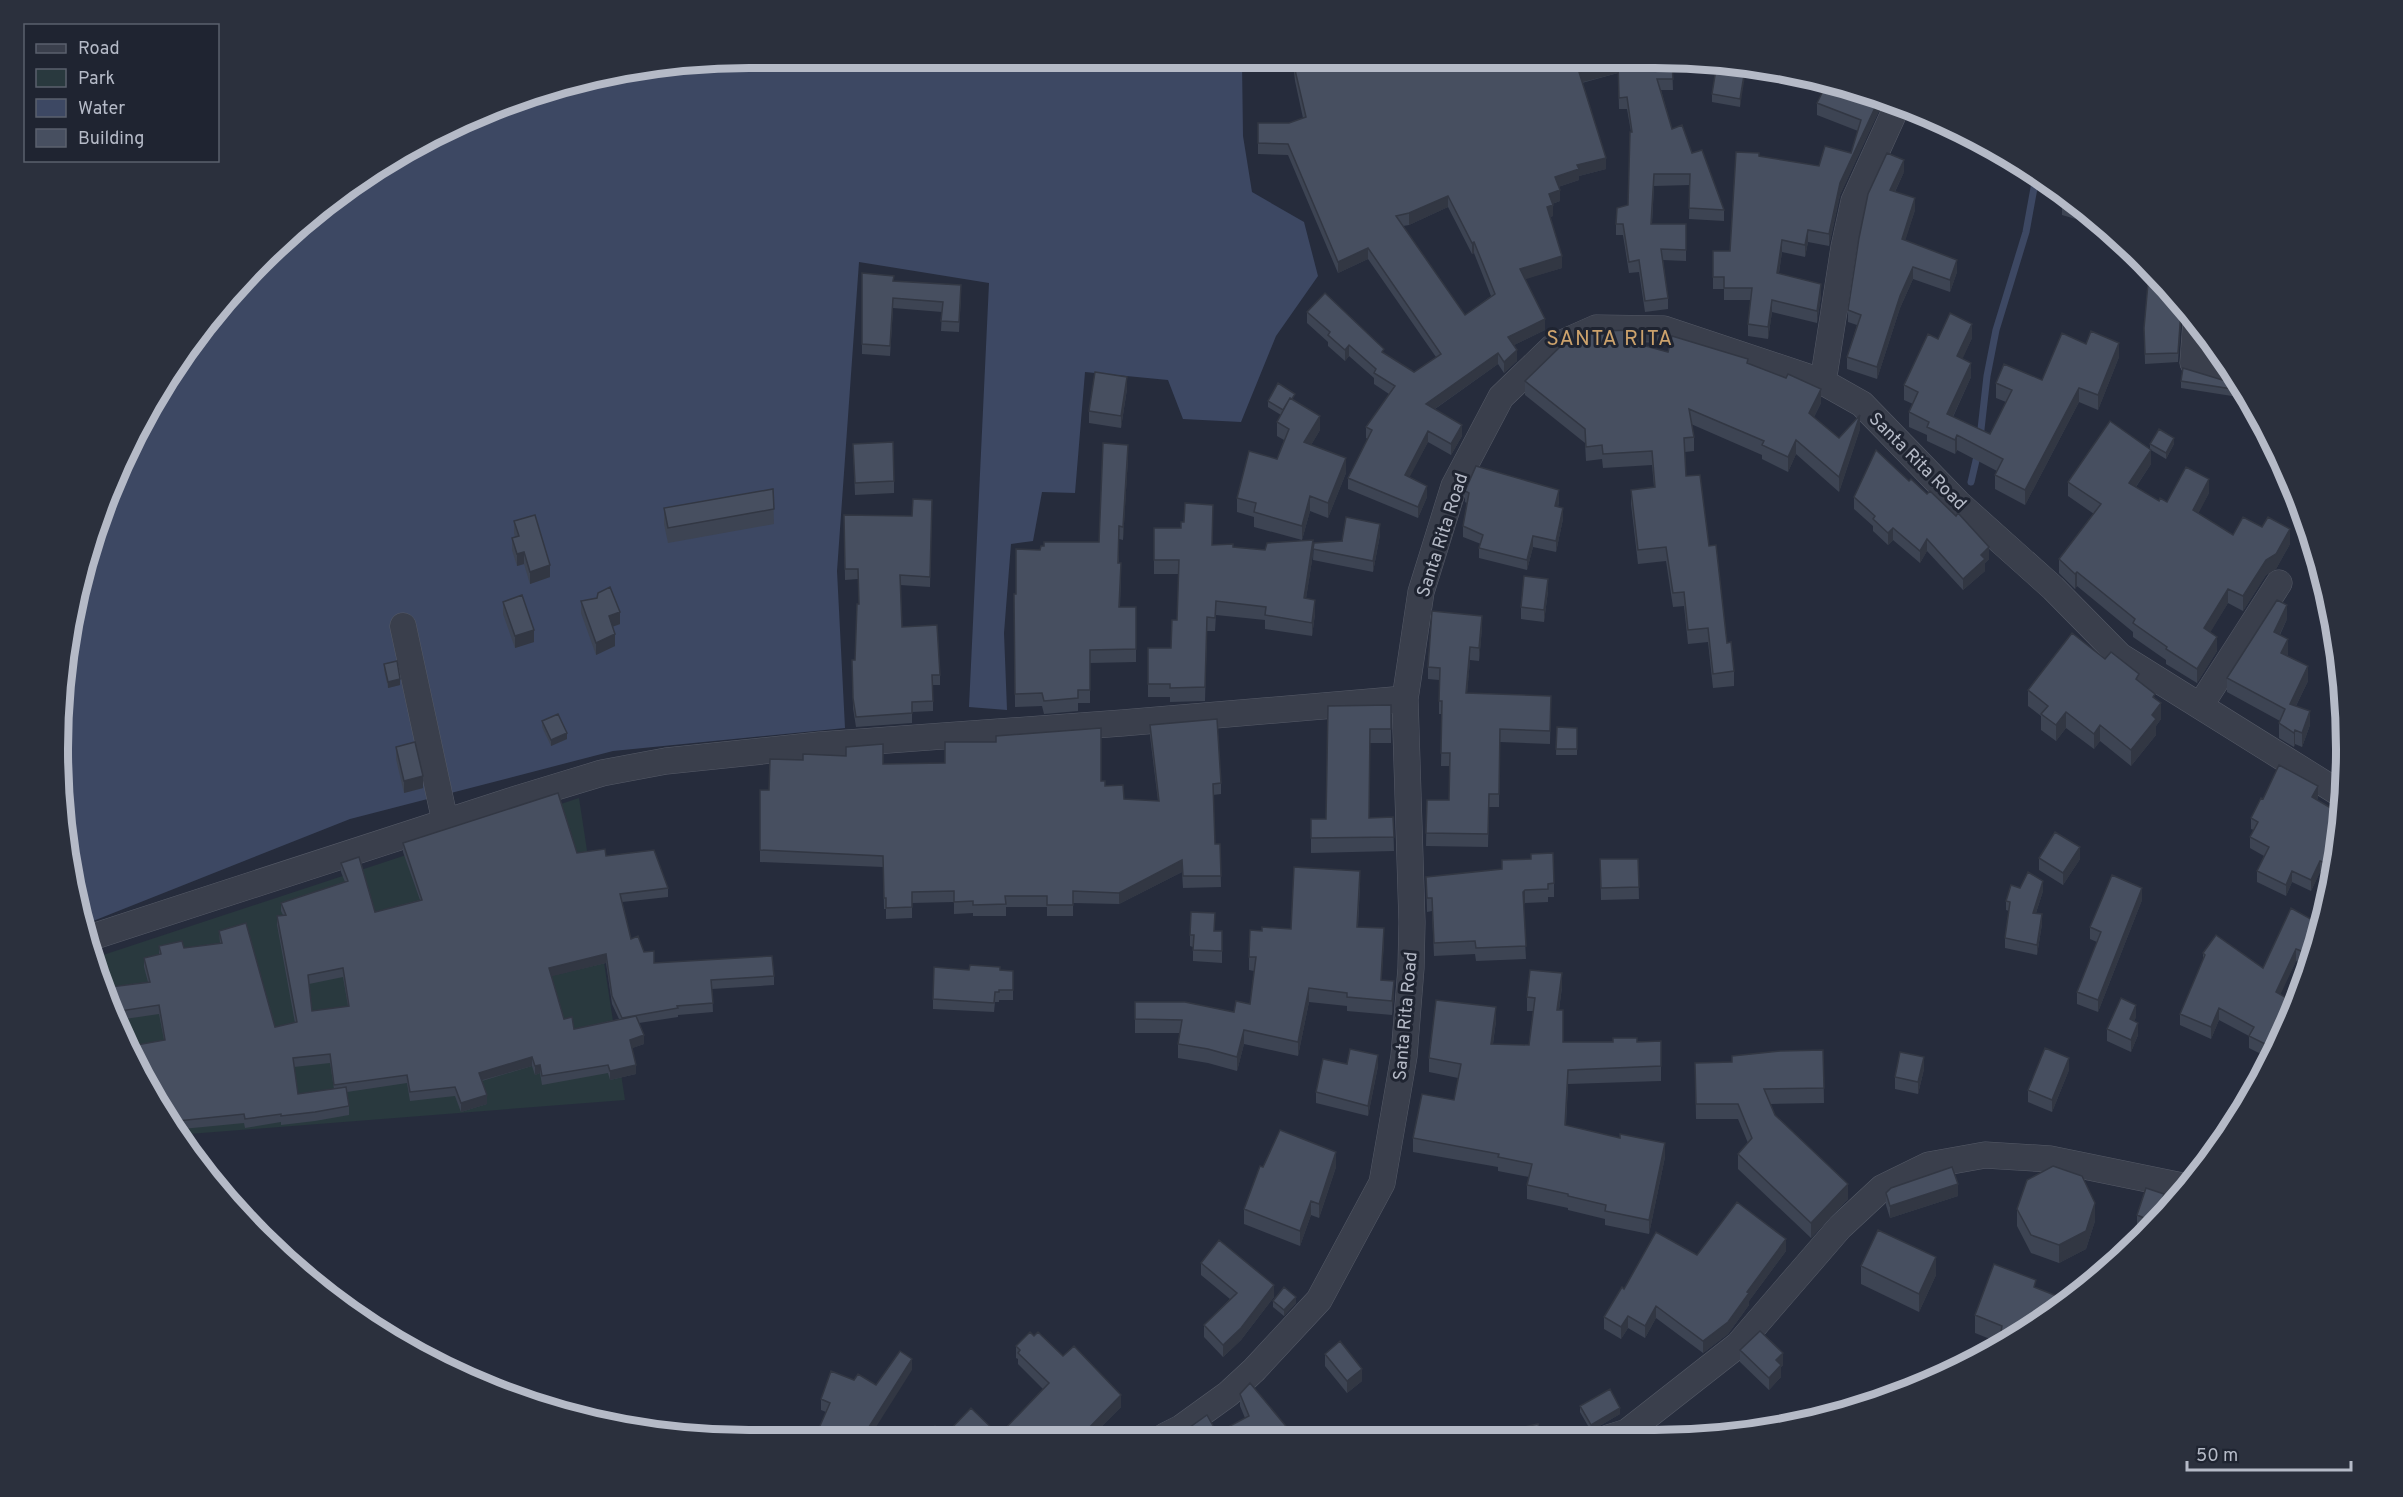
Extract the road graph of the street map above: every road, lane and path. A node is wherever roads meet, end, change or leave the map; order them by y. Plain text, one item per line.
1 (1895, 112) edge
2 (2195, 334) edge
3 (2222, 371) edge
4 (1823, 382) junction
5 (2279, 583) dead end
6 (403, 626) dead end
7 (1405, 699) junction
8 (2200, 706) junction
9 (2334, 790) edge
10 (445, 821) junction
11 (94, 936) edge
12 (2177, 1185) edge
13 (1177, 1430) edge
14 (1630, 1430) edge

1 - 4 street
2 - 3 street
4 - 7 street, Santa Rita Road
4 - 8 street, Santa Rita Road
5 - 8 street
6 - 10 street
7 - 10 street
7 - 13 street, Santa Rita Road
8 - 9 street, Santa Rita Road
10 - 11 street
12 - 14 street

